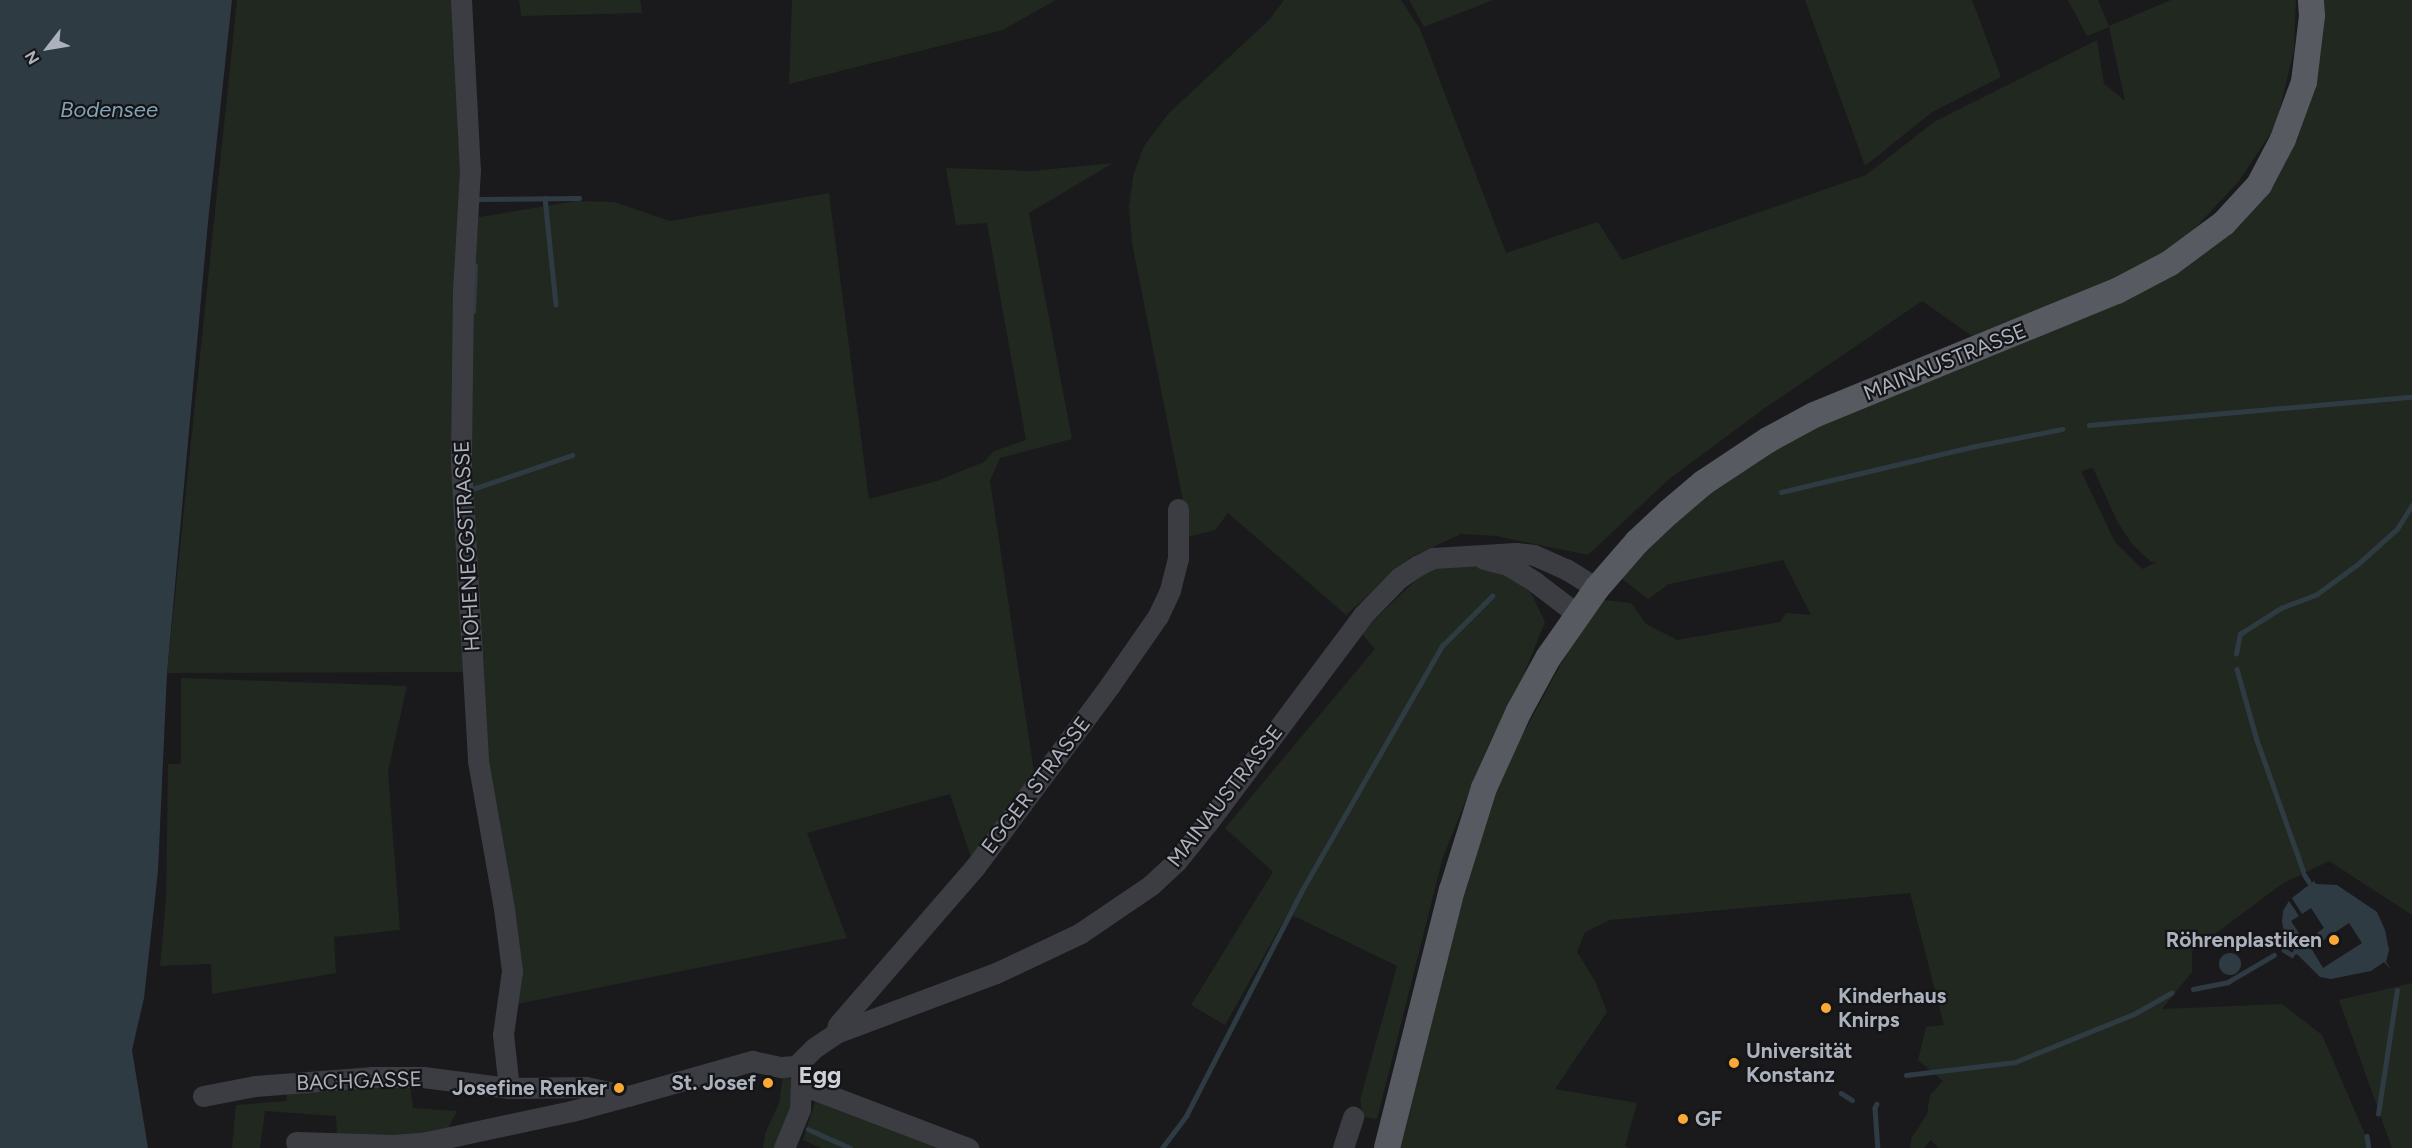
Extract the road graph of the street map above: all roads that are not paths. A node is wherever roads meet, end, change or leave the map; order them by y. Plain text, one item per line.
1 (461, 0) edge
2 (2311, 0) edge
3 (1178, 509) dead end
4 (1466, 554) junction
5 (1597, 588) junction
6 (1577, 614) junction
7 (836, 1033) junction
8 (799, 1076) junction
9 (509, 1088) junction
10 (203, 1096) dead end
11 (628, 1096) junction
12 (1353, 1117) dead end
13 (465, 1140) edge
14 (296, 1142) dead end
15 (784, 1148) edge
16 (968, 1148) edge
17 (1343, 1148) edge
18 (1387, 1148) edge

1 - 9 street, HOHENEGGSTRASSE
2 - 5 main road, MAINAUSTRASSE
3 - 7 street, EGGER STRASSE
4 - 5 street, MAINAUSTRASSE
4 - 6 street, MAINAUSTRASSE
4 - 7 street, MAINAUSTRASSE
5 - 6 main road
6 - 18 main road
7 - 8 street, MAINAUSTRASSE
8 - 11 street, BACHGASSE
8 - 15 street
8 - 16 street, BACHGASSE
9 - 10 street, BACHGASSE
9 - 11 street, BACHGASSE
11 - 13 street
12 - 17 street
13 - 14 street

